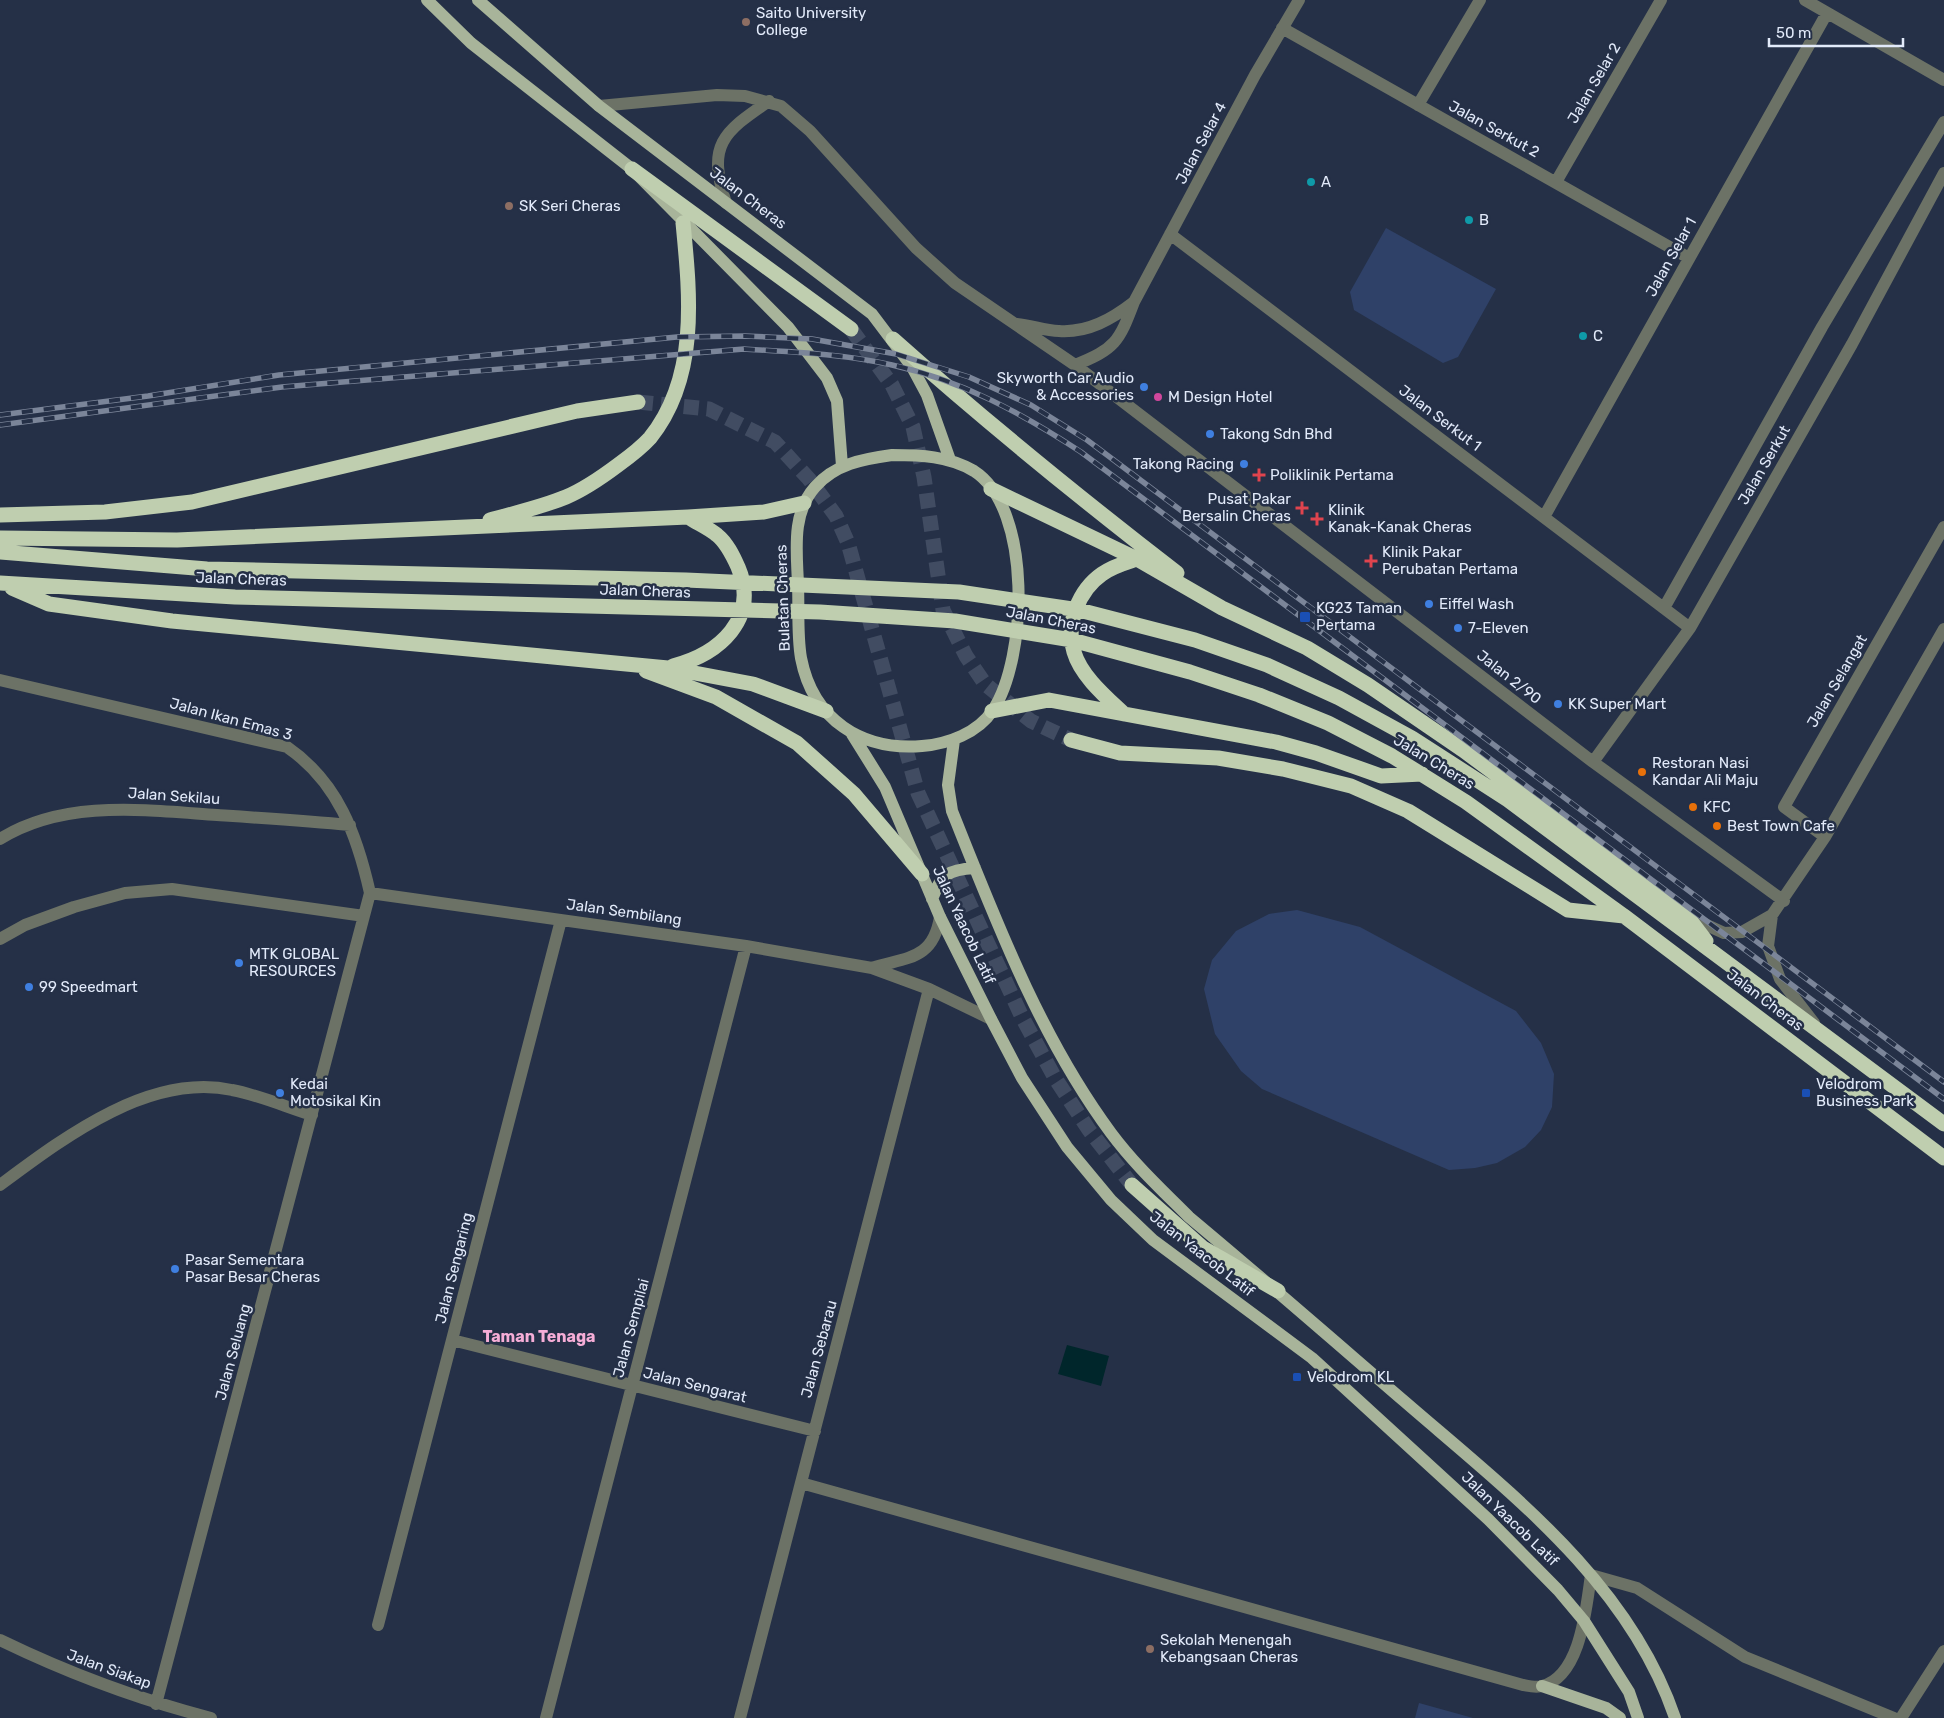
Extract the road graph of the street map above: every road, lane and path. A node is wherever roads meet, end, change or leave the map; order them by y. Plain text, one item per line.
1 (427, 0) edge
2 (478, 0) edge
3 (1299, 0) edge
4 (1480, 0) edge
5 (1661, 0) edge
6 (1805, 0) edge
7 (1827, 13) junction
8 (1282, 28) junction
9 (1944, 80) edge
10 (769, 101) junction
11 (1418, 105) junction
12 (599, 106) junction
13 (1944, 122) edge
14 (632, 169) junction
15 (1944, 173) edge
16 (1556, 182) junction
17 (726, 203) junction
18 (683, 223) junction
19 (1170, 234) junction
20 (1690, 258) junction
21 (1134, 302) junction
22 (1013, 323) junction
23 (851, 329) tunnel mouth
24 (893, 340) junction
25 (1075, 365) junction
26 (638, 402) tunnel mouth
27 (950, 460) junction
28 (842, 466) junction
29 (991, 489) junction
30 (804, 504) junction
31 (0, 515) edge
32 (688, 517) junction
33 (1544, 517) junction
34 (467, 527) junction
35 (1944, 528) edge
36 (0, 538) edge
37 (0, 552) edge
38 (1137, 559) junction
39 (1, 583) edge
40 (1222, 608) junction
41 (1664, 608) junction
42 (1690, 628) junction
43 (1944, 629) edge
44 (623, 663) junction
45 (668, 668) junction
46 (0, 680) edge
47 (826, 711) junction
48 (992, 711) junction
49 (1124, 714) junction
50 (852, 734) junction
51 (954, 740) junction
52 (1071, 740) tunnel mouth
53 (1593, 762) junction
54 (1422, 774) junction
55 (350, 825) junction
56 (1825, 838) junction
57 (0, 839) edge
58 (975, 868) junction
59 (922, 874) junction
60 (370, 893) junction
61 (932, 900) junction
62 (1784, 900) junction
63 (1772, 915) junction
64 (364, 916) junction
65 (1624, 916) junction
66 (1687, 916) junction
67 (940, 917) junction
68 (560, 920) junction
69 (0, 939) edge
70 (746, 946) junction
71 (1716, 954) junction
72 (872, 968) junction
73 (929, 989) junction
74 (991, 1020) junction
75 (1819, 1031) junction
76 (312, 1115) junction
77 (1944, 1124) edge
78 (1944, 1158) edge
79 (0, 1185) edge
80 (1132, 1185) tunnel mouth
81 (1278, 1291) junction
82 (452, 1340) junction
83 (632, 1386) junction
84 (814, 1431) junction
85 (801, 1483) junction
86 (1591, 1576) junction
87 (1584, 1621) junction
88 (378, 1625) dead end
89 (0, 1640) edge
90 (1944, 1651) edge
91 (1542, 1686) junction
92 (156, 1704) junction
93 (211, 1718) edge
94 (546, 1718) edge
95 (740, 1718) edge
96 (1620, 1718) edge
97 (1638, 1718) edge
98 (1675, 1718) edge
99 (1894, 1718) edge
100 (1901, 1718) edge

1 - 14 main road
2 - 12 main road, Jalan Cheras
3 - 8 street, Jalan Selar 4
4 - 11 street
5 - 16 street, Jalan Selar 2
6 - 7 street
7 - 9 street
7 - 20 street, Jalan Selar 1
8 - 11 street, Jalan Serkut 2
8 - 19 street, Jalan Selar 4
10 - 12 street, Jalan 2/90
10 - 17 street
10 - 22 street, Jalan 2/90
11 - 16 street, Jalan Serkut 2
12 - 17 main road, Jalan Cheras
13 - 41 street, Jalan Serkut
14 - 18 main road
14 - 23 highway
15 - 42 street, Jalan Serkut
16 - 20 street, Jalan Serkut 2
17 - 24 main road, Jalan Cheras
18 - 28 main road
18 - 34 highway
19 - 21 street, Jalan Selar 4
19 - 33 street, Jalan Serkut 1
20 - 33 street, Jalan Selar 1
21 - 22 street, Jalan Selar 4
21 - 25 street, Jalan Selar 4
22 - 25 street, Jalan 2/90
24 - 27 main road, Jalan Cheras
24 - 40 highway
25 - 53 street, Jalan 2/90
26 - 31 highway
27 - 28 main road, Bulatan Cheras
27 - 29 main road, Bulatan Cheras
28 - 30 main road, Bulatan Cheras
29 - 38 highway
29 - 48 main road, Bulatan Cheras
30 - 32 highway
30 - 47 main road, Bulatan Cheras
32 - 34 highway
32 - 45 highway
33 - 41 street, Jalan Serkut 1
34 - 36 highway
35 - 56 street, Jalan Selangat
37 - 71 highway, Jalan Cheras
38 - 40 highway
38 - 49 highway
39 - 44 highway
39 - 54 highway, Jalan Cheras
40 - 66 highway
41 - 42 street, Jalan Serkut 1
42 - 53 street, Jalan Serkut
43 - 56 street
44 - 45 highway
44 - 59 highway
45 - 47 highway
46 - 55 street, Jalan Ikan Emas 3
47 - 50 main road, Bulatan Cheras
48 - 49 highway
48 - 51 main road, Bulatan Cheras
49 - 54 highway
50 - 51 main road, Bulatan Cheras
50 - 59 main road, Jalan Yaacob Latif
51 - 58 main road, Jalan Yaacob Latif
52 - 65 highway
53 - 62 street, Jalan 2/90
54 - 65 highway, Jalan Cheras
55 - 57 street, Jalan Sekilau
55 - 60 street, Jalan Ikan Emas 3
56 - 62 street
58 - 61 main road
58 - 81 main road, Jalan Yaacob Latif
59 - 61 main road, Jalan Yaacob Latif
60 - 64 street, Jalan Seluang
60 - 68 street, Jalan Sembilang
61 - 67 main road, Jalan Yaacob Latif
62 - 63 street
63 - 66 street
63 - 75 street
64 - 69 street
64 - 76 street, Jalan Seluang
65 - 78 highway, Jalan Cheras
66 - 71 highway
67 - 72 street, Jalan Sembilang
67 - 74 main road, Jalan Yaacob Latif
68 - 70 street, Jalan Sembilang
68 - 82 street, Jalan Sengaring
70 - 72 street, Jalan Sembilang
70 - 83 street, Jalan Sempilai
71 - 75 highway, Jalan Cheras
72 - 73 street, Jalan Sembilang
73 - 74 street, Jalan Sembilang
73 - 84 street, Jalan Sebarau
74 - 87 main road, Jalan Yaacob Latif
75 - 77 highway, Jalan Cheras
76 - 79 street
76 - 92 street, Jalan Seluang
80 - 81 highway
81 - 86 main road, Jalan Yaacob Latif
82 - 83 street, Jalan Sengarat
82 - 88 street, Jalan Sengaring
83 - 84 street, Jalan Sengarat
83 - 94 street, Jalan Sempilai
84 - 85 street, Jalan Sebarau
85 - 91 street
85 - 95 street, Jalan Sebarau
86 - 87 street
86 - 98 main road, Jalan Yaacob Latif
86 - 99 street
87 - 91 street
87 - 97 main road, Jalan Yaacob Latif
89 - 92 street, Jalan Siakap
90 - 100 street
91 - 96 main road
92 - 93 street, Jalan Siakap

